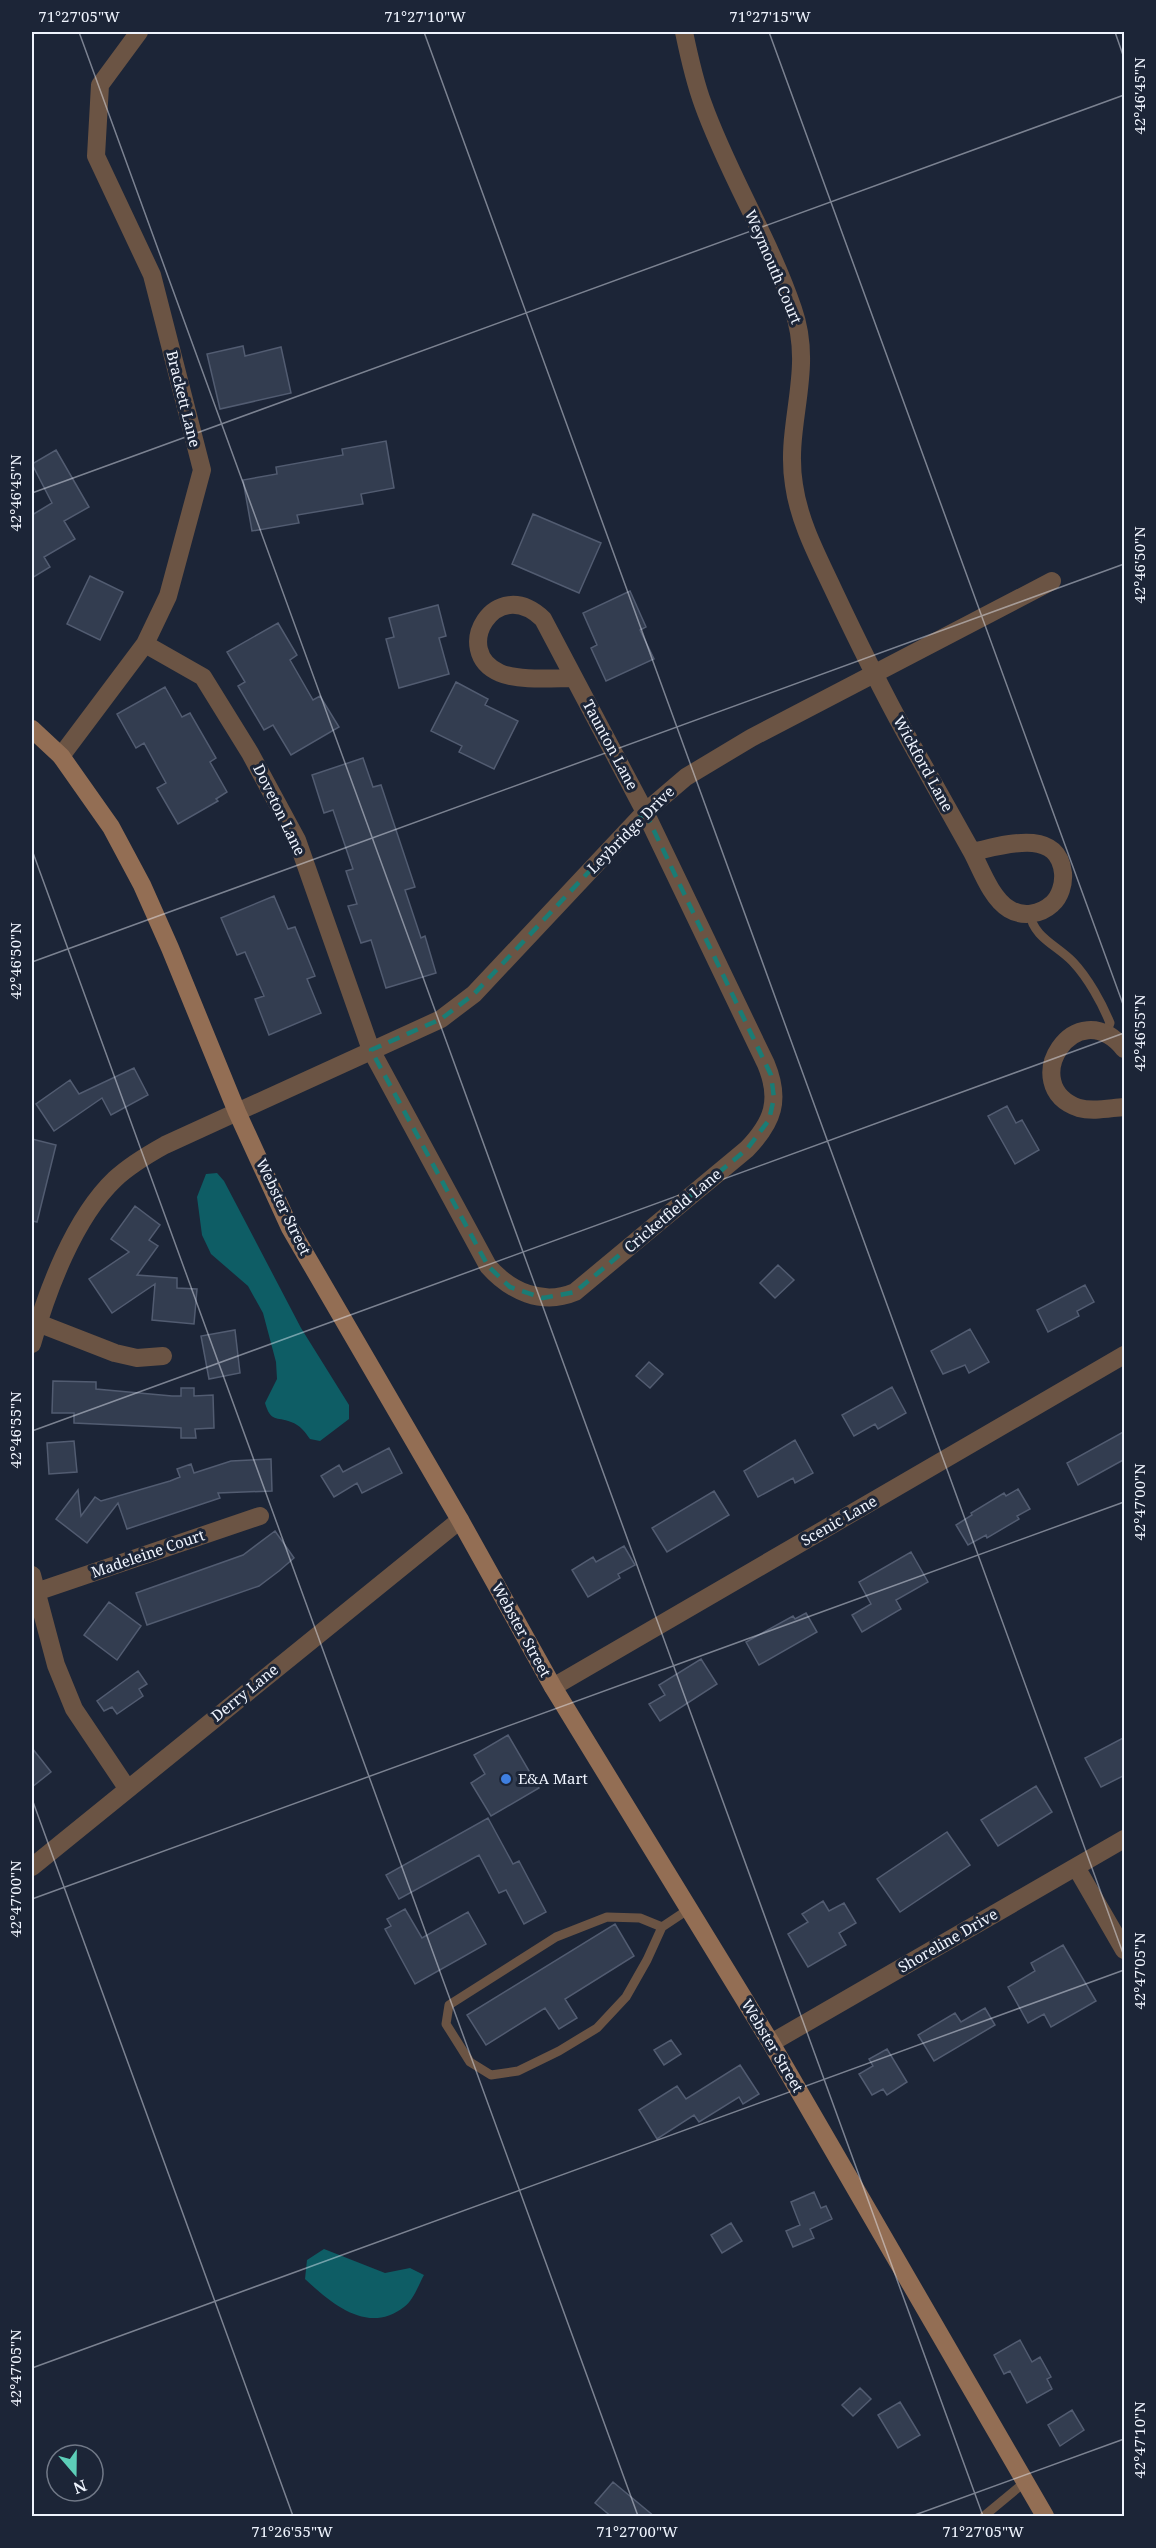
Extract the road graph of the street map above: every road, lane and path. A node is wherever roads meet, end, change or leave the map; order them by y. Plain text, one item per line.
1 (139, 32) edge
2 (684, 32) edge
3 (1052, 582) dead end
4 (144, 644) junction
5 (874, 675) junction
6 (574, 678) junction
7 (32, 729) edge
8 (61, 756) junction
9 (645, 812) junction
10 (972, 852) junction
11 (1030, 914) junction
12 (1106, 1033) junction
13 (1125, 1049) edge
14 (371, 1050) junction
15 (1125, 1107) edge
16 (237, 1112) junction
17 (38, 1323) junction
18 (32, 1344) edge
19 (1125, 1355) edge
20 (163, 1356) dead end
21 (260, 1516) dead end
22 (460, 1520) junction
23 (34, 1584) edge
24 (553, 1687) junction
25 (127, 1788) junction
26 (1125, 1839) edge
27 (32, 1867) edge
28 (1076, 1867) junction
29 (689, 1909) junction
30 (662, 1927) junction
31 (1125, 1950) edge
32 (771, 2043) junction
33 (1025, 2481) junction
34 (984, 2517) edge
35 (1045, 2517) edge

1 - 4 street, Brackett Lane
2 - 5 street, Weymouth Court
3 - 5 street, Leybridge Drive
4 - 8 street, Brackett Lane
4 - 14 street, Doveton Lane
5 - 9 street, Leybridge Drive
5 - 10 street, Wickford Lane
6 - 6 street, Taunton Lane
6 - 9 street, Taunton Lane
7 - 8 main road, Webster Street
8 - 16 main road, Webster Street
9 - 14 street, Leybridge Drive
9 - 14 street, Cricketfield Lane
10 - 11 street, Wickford Lane
10 - 11 street
11 - 12 lane
12 - 13 street
12 - 15 street
14 - 16 street, Leybridge Drive
16 - 17 street, Leybridge Drive
16 - 22 main road, Webster Street
17 - 18 street, Leybridge Drive
17 - 20 street
19 - 24 street, Scenic Lane
21 - 23 street, Madeleine Court
22 - 24 main road, Webster Street
22 - 25 street, Derry Lane
23 - 25 street
24 - 29 main road, Webster Street
25 - 27 street, Derry Lane
26 - 28 street, Shoreline Drive
28 - 31 street
28 - 32 street, Shoreline Drive
29 - 30 lane
29 - 32 main road, Webster Street
30 - 30 lane
32 - 33 main road, Webster Street
33 - 34 lane
33 - 35 main road, Webster Street

